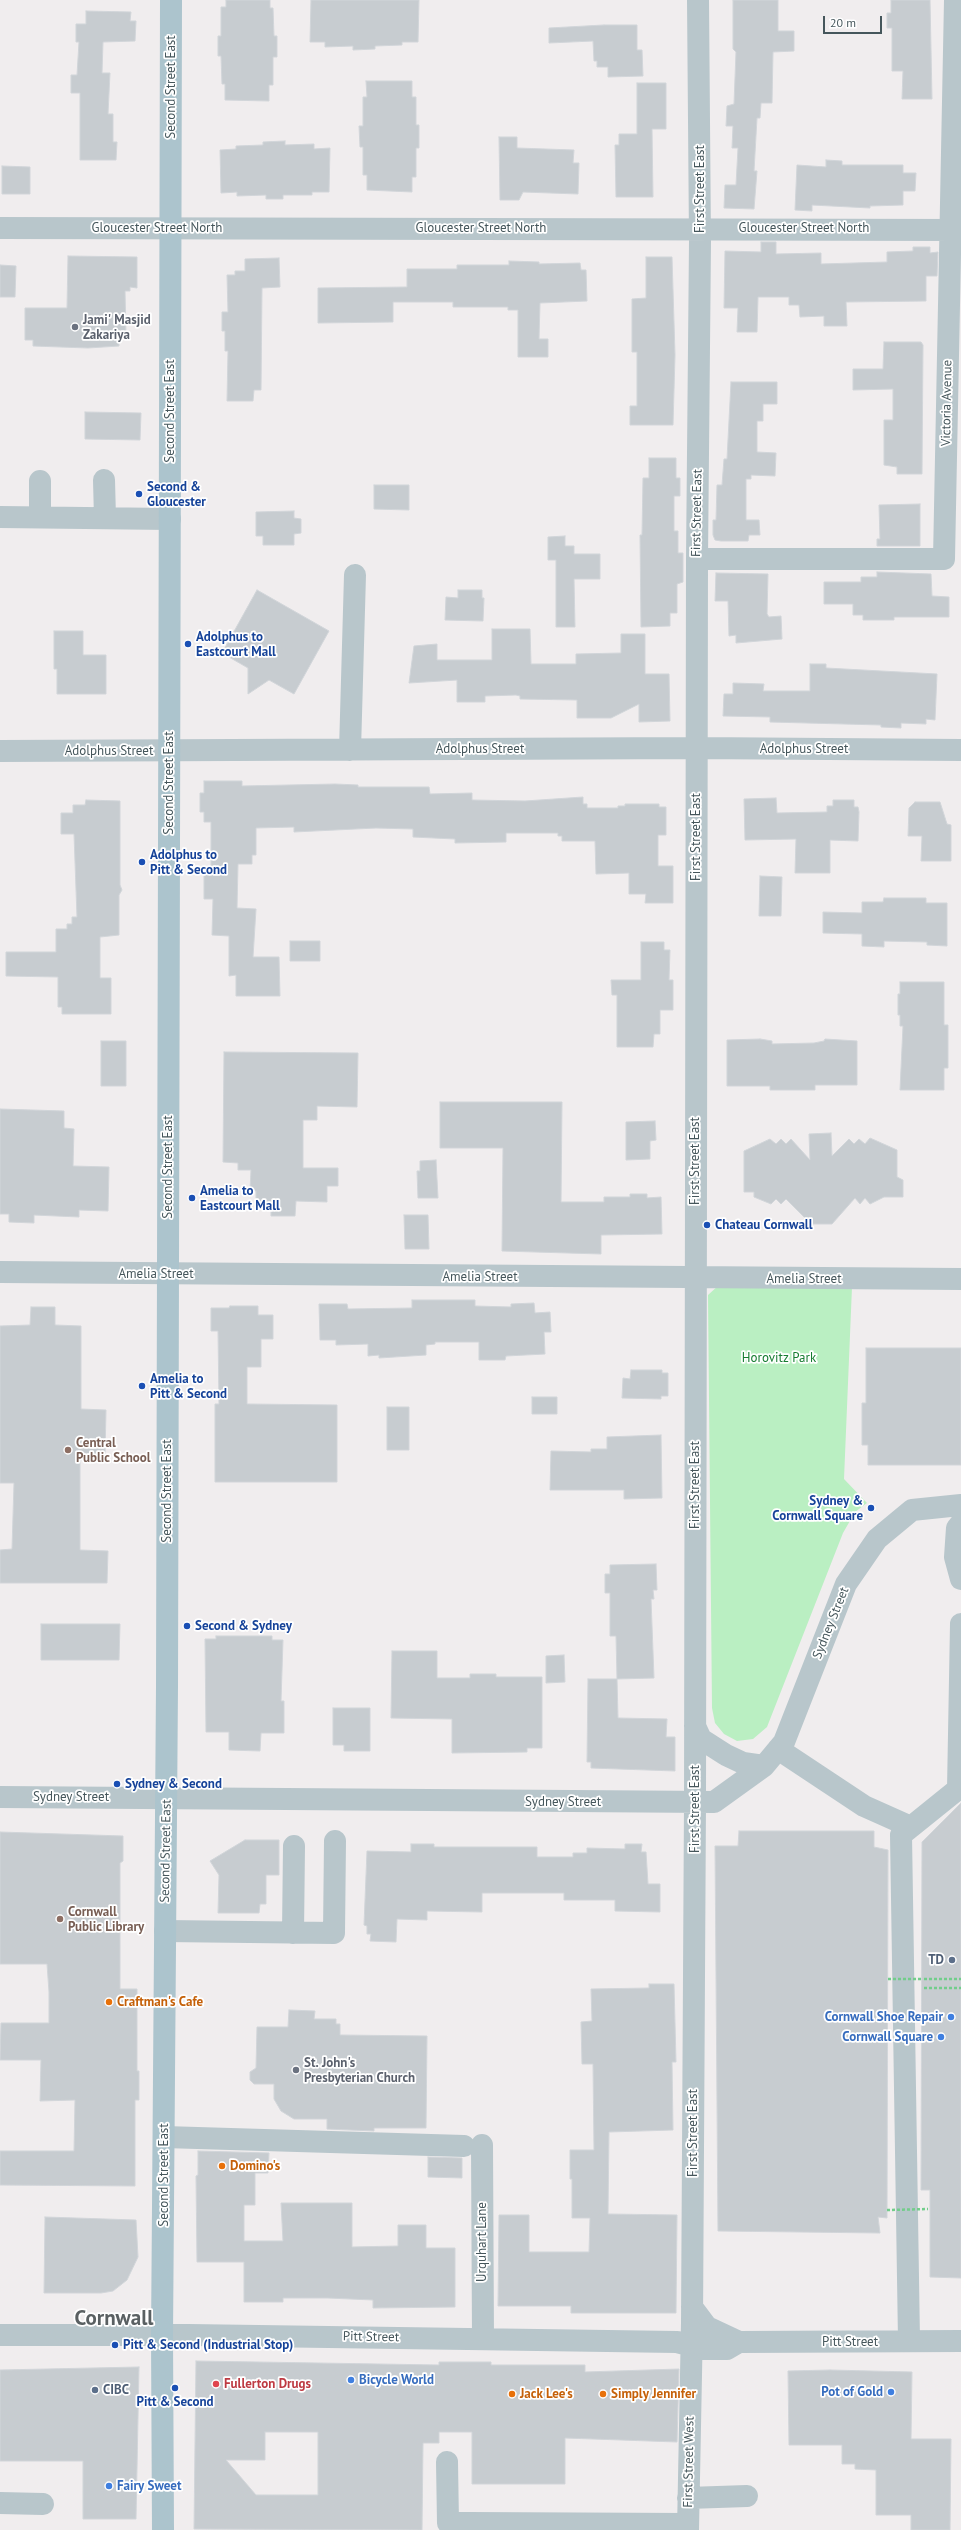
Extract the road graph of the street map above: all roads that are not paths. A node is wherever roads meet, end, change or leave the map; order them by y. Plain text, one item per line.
1 (171, 0) edge
2 (698, 0) edge
3 (956, 0) edge
4 (0, 228) edge
5 (171, 228) junction
6 (700, 228) junction
7 (955, 230) edge
8 (40, 480) dead end
9 (104, 480) dead end
10 (0, 516) edge
11 (40, 517) junction
12 (105, 518) junction
13 (170, 519) junction
14 (697, 559) junction
15 (355, 575) dead end
16 (696, 748) junction
17 (170, 750) junction
18 (350, 750) junction
19 (961, 750) edge
20 (0, 752) edge
21 (0, 1272) edge
22 (167, 1274) junction
23 (695, 1278) junction
24 (961, 1279) edge
25 (961, 1504) edge
26 (961, 1523) edge
27 (961, 1579) edge
28 (961, 1624) edge
29 (695, 1726) junction
30 (778, 1749) junction
31 (764, 1766) junction
32 (0, 1797) edge
33 (166, 1797) junction
34 (695, 1802) junction
35 (911, 1827) junction
36 (335, 1841) dead end
37 (294, 1846) dead end
38 (165, 1931) junction
39 (293, 1933) junction
40 (164, 2137) junction
41 (692, 2315) junction
42 (0, 2335) edge
43 (162, 2335) junction
44 (483, 2339) junction
45 (909, 2341) junction
46 (961, 2341) edge
47 (739, 2342) junction
48 (691, 2346) junction
49 (447, 2462) dead end
50 (746, 2496) dead end
51 (688, 2498) junction
52 (0, 2503) edge
53 (43, 2504) dead end
54 (468, 2526) edge
55 (688, 2527) edge
56 (163, 2530) edge

1 - 5 main road, Second Street East
2 - 6 street, First Street East
3 - 7 street, Victoria Avenue
4 - 5 street, Gloucester Street North
5 - 6 street, Gloucester Street North
5 - 13 main road, Second Street East
6 - 7 street, Gloucester Street North
6 - 14 street, First Street East
7 - 14 street, Victoria Avenue
8 - 11 street
9 - 12 street
10 - 11 street
11 - 12 street
12 - 13 street
13 - 17 main road, Second Street East
14 - 16 street, First Street East
15 - 18 street
16 - 18 street, Adolphus Street
16 - 19 street, Adolphus Street
16 - 23 street, First Street East
17 - 18 street, Adolphus Street
17 - 20 street, Adolphus Street
17 - 22 main road, Second Street East
21 - 22 street, Amelia Street
22 - 23 street, Amelia Street
22 - 33 main road, Second Street East
23 - 24 street, Amelia Street
23 - 29 street, First Street East
25 - 30 street, Sydney Street
26 - 27 street
28 - 35 street
29 - 31 street
29 - 34 street, First Street East
30 - 31 street, Sydney Street
30 - 35 street
31 - 34 street, Sydney Street
32 - 33 street, Sydney Street
33 - 34 street, Sydney Street
33 - 38 main road, Second Street East
34 - 41 street, First Street East
35 - 45 street
36 - 39 street
37 - 39 street
38 - 39 street
38 - 40 main road, Second Street East
40 - 43 main road, Second Street East
40 - 44 street, Urquhart Lane
41 - 47 street, Pitt Street
41 - 48 street, First Street West
42 - 43 street, Pitt Street
43 - 44 street, Pitt Street
43 - 56 main road, Second Street East
44 - 48 street, Pitt Street
45 - 46 street, Pitt Street
45 - 47 street, Pitt Street
47 - 48 street, Pitt Street
48 - 51 street, First Street West
49 - 54 street
50 - 51 street
51 - 55 street, First Street West
52 - 53 street
54 - 55 street

